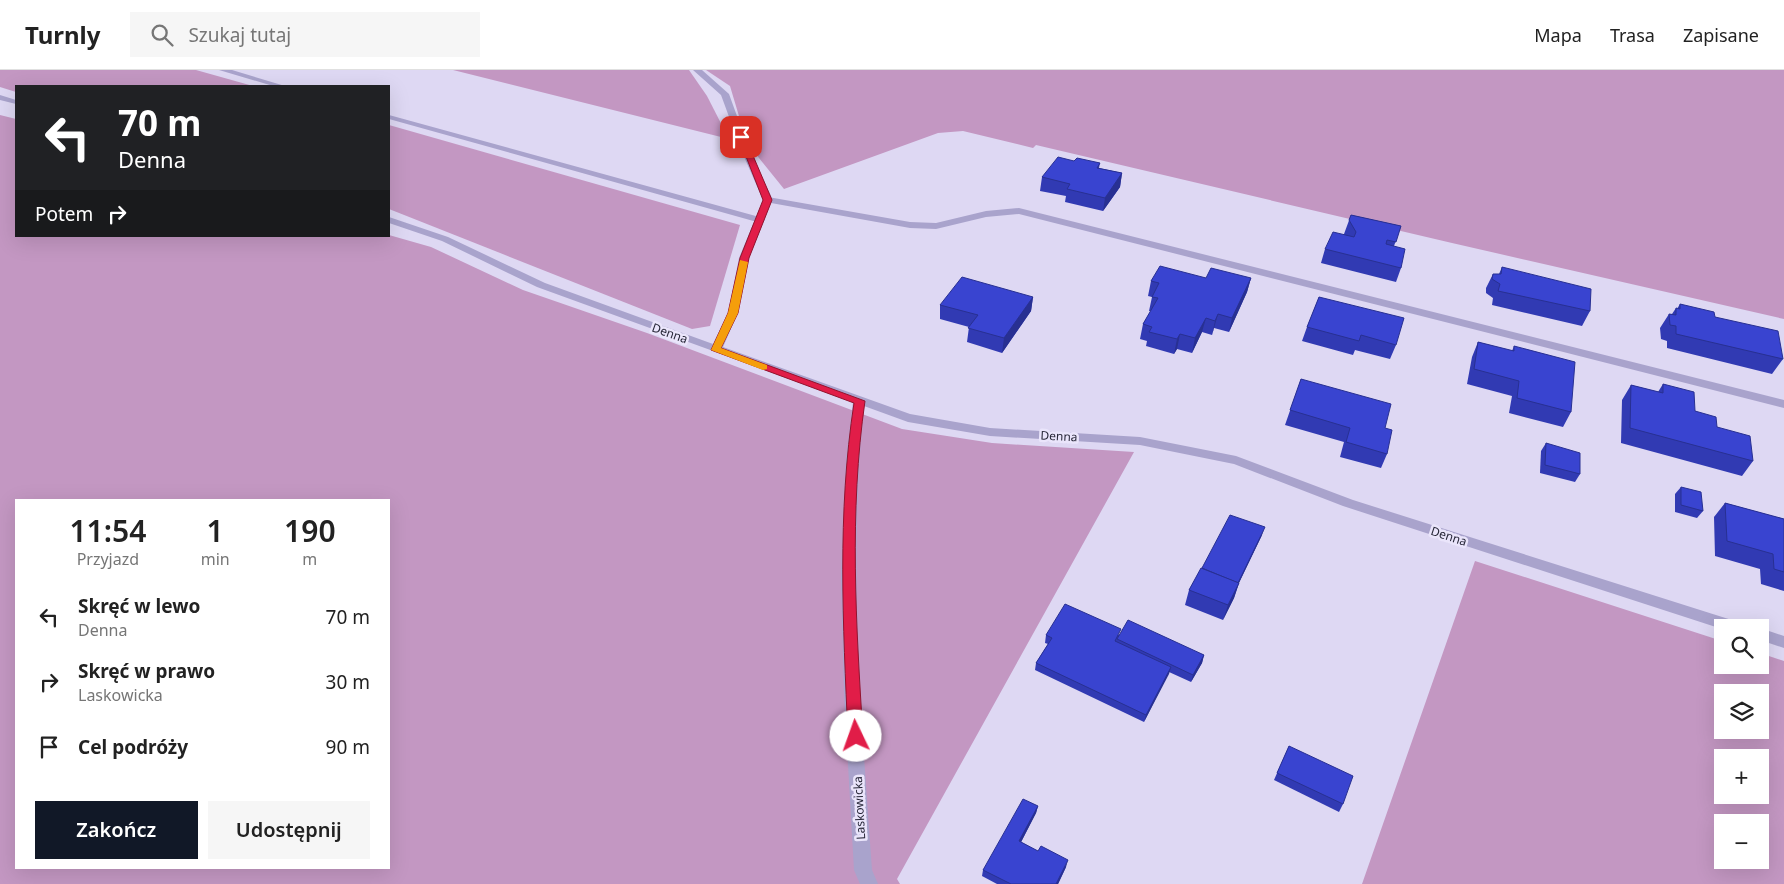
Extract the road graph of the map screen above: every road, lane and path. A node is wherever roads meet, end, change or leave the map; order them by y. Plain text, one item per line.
1 (223, 70) edge
2 (697, 70) edge
3 (277, 85) edge
4 (0, 97) edge
5 (15, 102) edge
6 (390, 117) edge
7 (768, 200) junction
8 (390, 220) edge
9 (760, 220) junction
10 (716, 350) junction
11 (859, 401) junction
12 (1784, 404) edge
13 (1714, 620) edge
14 (1769, 637) edge
15 (1784, 642) edge
16 (869, 884) edge

1 - 3 street
2 - 7 street
4 - 5 street
6 - 9 street
7 - 9 street
7 - 12 street
8 - 10 street, Denna
9 - 10 street
10 - 11 street, Denna
11 - 13 street, Denna
11 - 16 street, Laskowicka
14 - 15 street

